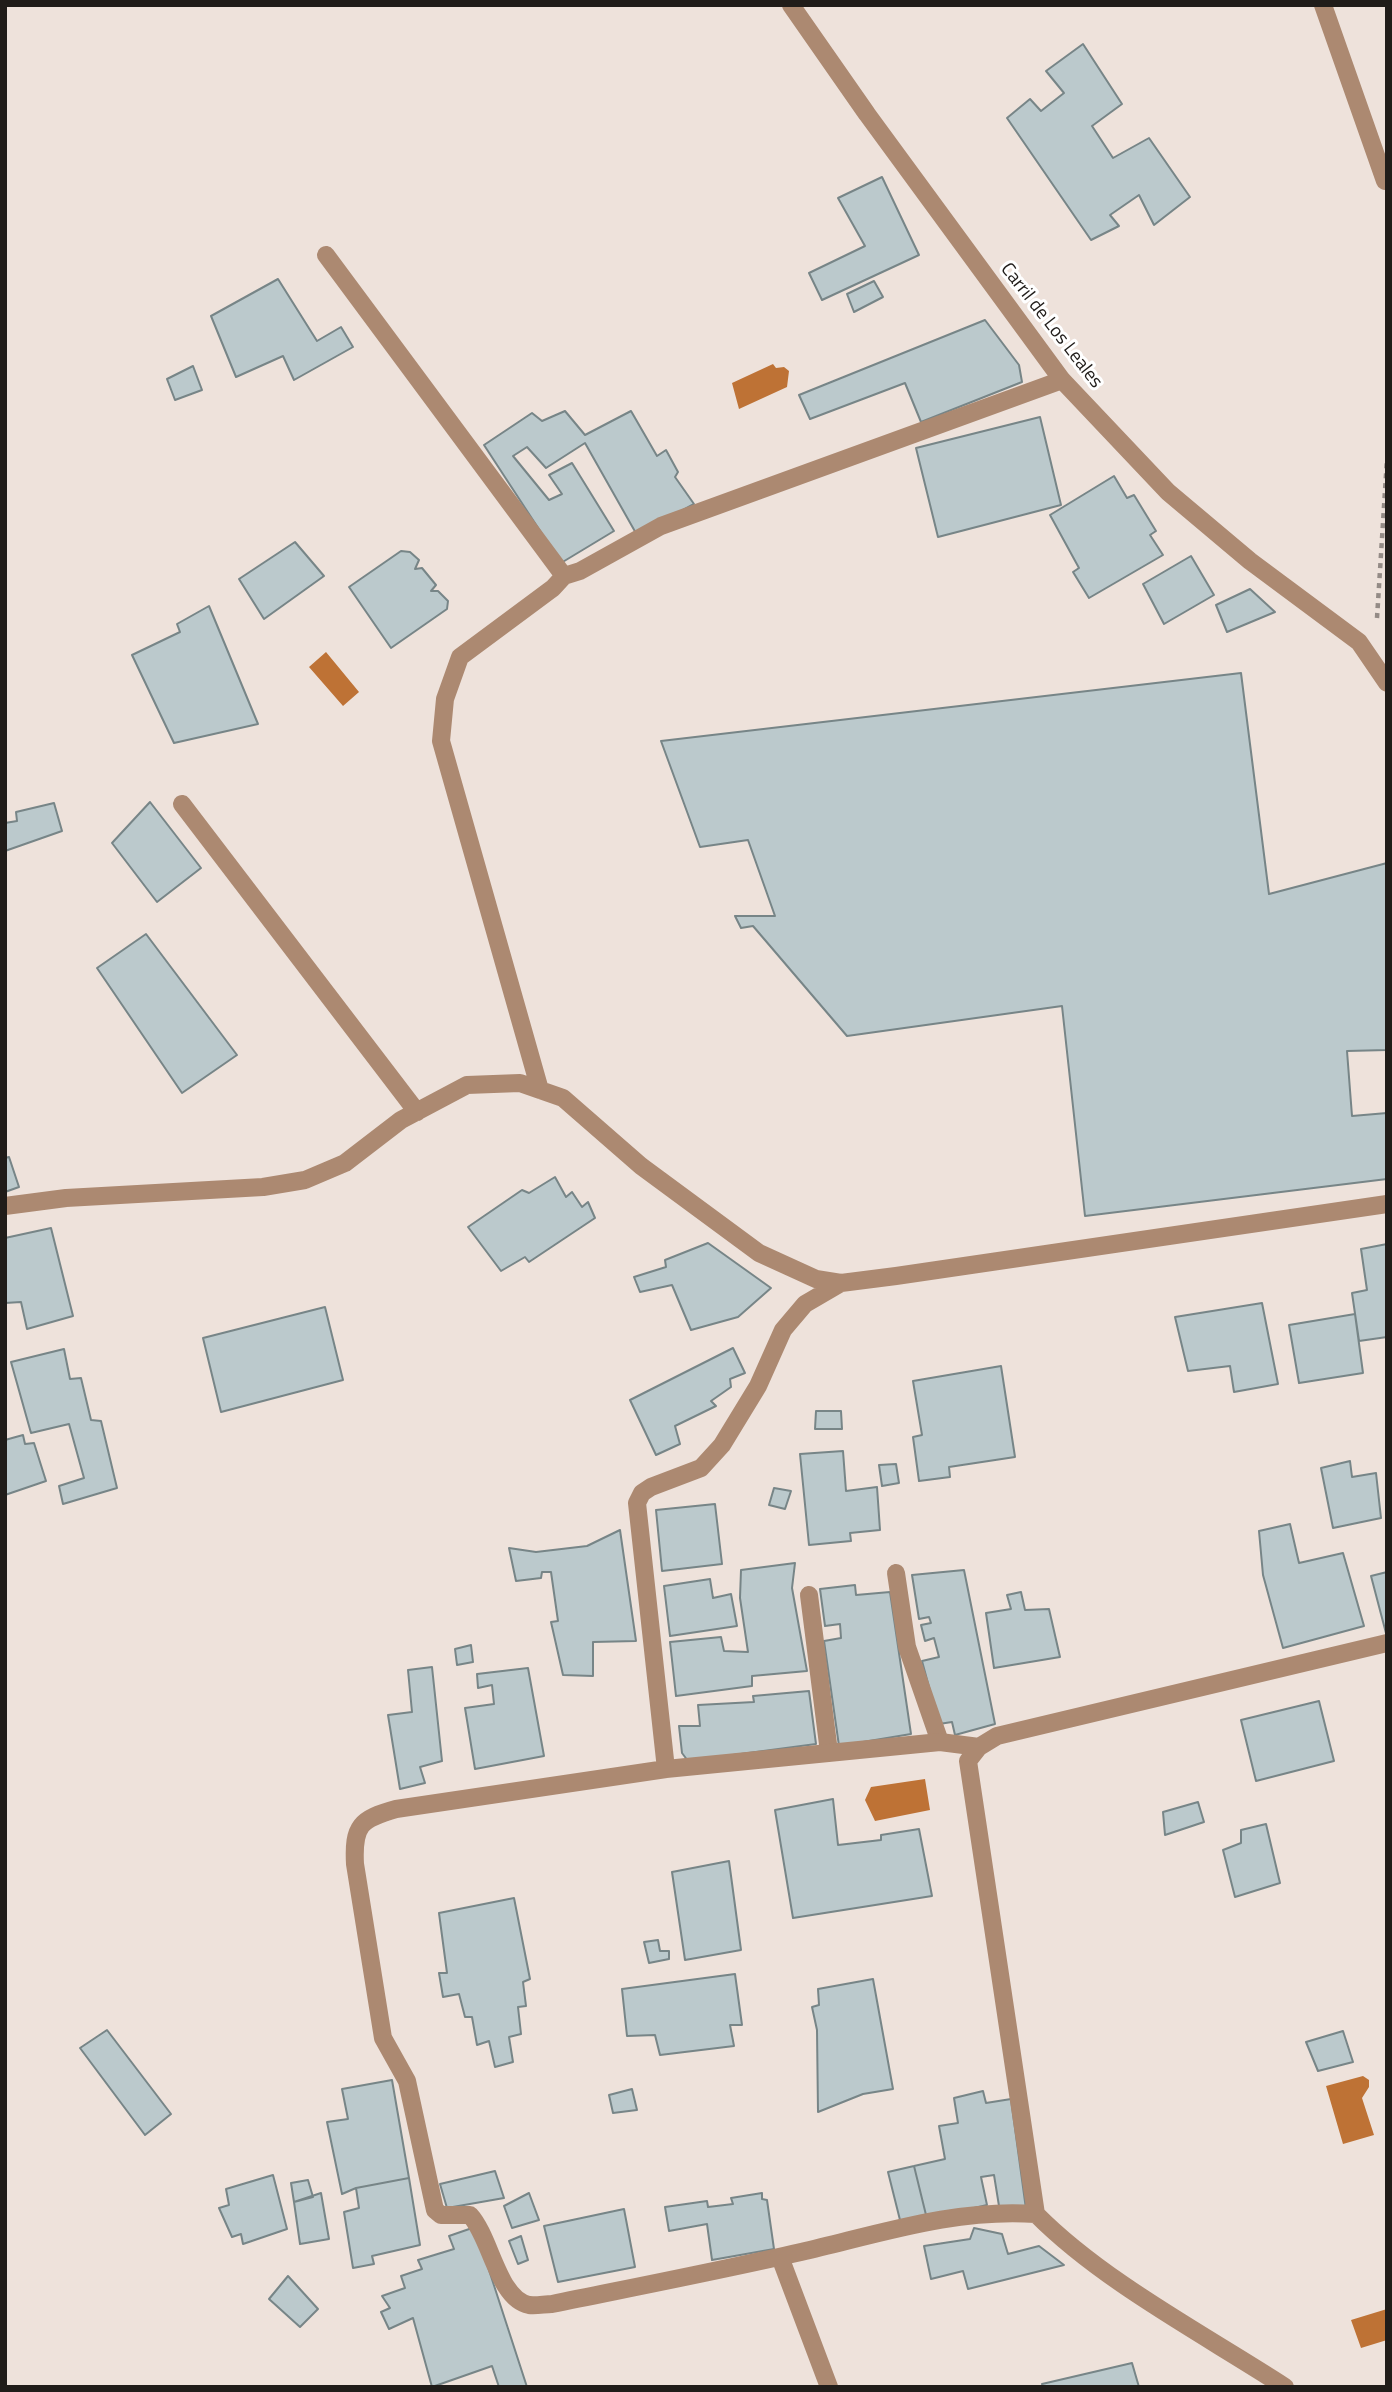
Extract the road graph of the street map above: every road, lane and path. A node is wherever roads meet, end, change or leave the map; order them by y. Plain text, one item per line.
1 (791, 5) edge
2 (1323, 5) edge
3 (1385, 181) dead end
4 (326, 255) dead end
5 (1062, 380) junction
6 (1387, 459) edge
7 (564, 576) junction
8 (1374, 662) junction
9 (1387, 683) edge
10 (182, 804) dead end
11 (540, 1090) junction
12 (416, 1112) junction
13 (1387, 1204) edge
14 (5, 1206) edge
15 (841, 1283) junction
16 (896, 1573) dead end
17 (809, 1595) dead end
18 (1387, 1643) edge
19 (940, 1742) junction
20 (979, 1747) junction
21 (829, 1752) junction
22 (666, 1769) junction
23 (1036, 2214) junction
24 (780, 2257) junction
25 (829, 2387) edge
26 (1285, 2387) edge

1 - 5 street, Carril de Los Leales
2 - 3 street
4 - 7 street
5 - 7 street
5 - 8 street, Carril de Los Leales
6 - 8 path
7 - 11 street
8 - 9 street, Carril de Los Leales
10 - 12 street
11 - 12 street
11 - 15 street
12 - 14 street
13 - 15 street
15 - 22 street
16 - 19 street
17 - 21 street
18 - 20 street
19 - 20 street
19 - 21 street
20 - 23 street
21 - 22 street
22 - 24 street
23 - 24 street
23 - 26 street
24 - 25 street

